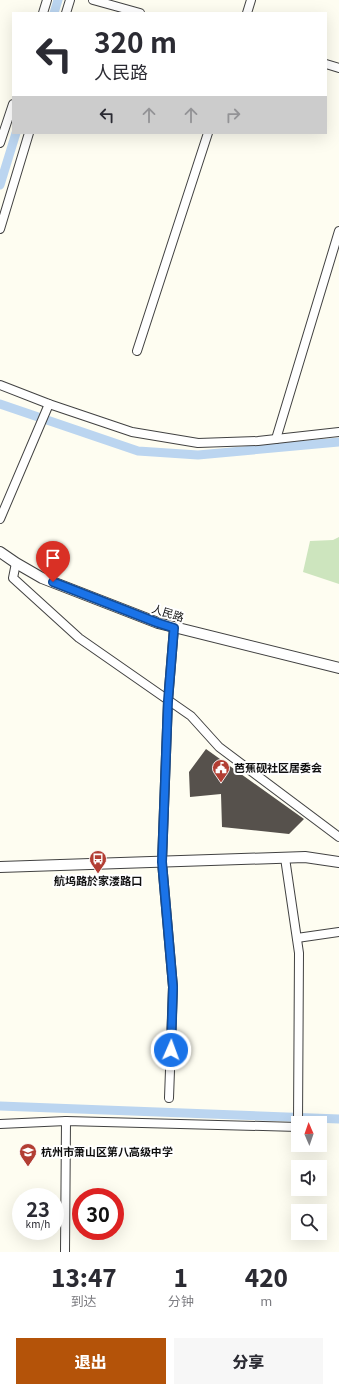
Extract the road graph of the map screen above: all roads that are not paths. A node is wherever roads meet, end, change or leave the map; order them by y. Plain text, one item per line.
1 (47, 0) edge
2 (70, 0) edge
3 (93, 0) edge
4 (251, 0) edge
5 (43, 12) edge
6 (66, 12) edge
7 (136, 12) edge
8 (247, 12) edge
9 (327, 64) edge
10 (339, 68) edge
11 (12, 107) edge
12 (29, 134) edge
13 (208, 134) edge
14 (0, 143) edge
15 (0, 229) edge
16 (339, 232) edge
17 (137, 351) dead end
18 (0, 384) edge
19 (49, 405) junction
20 (339, 432) edge
21 (276, 439) junction
22 (0, 519) edge
23 (0, 552) edge
24 (16, 563) junction
25 (174, 628) junction
26 (339, 668) edge
27 (168, 701) junction
28 (339, 837) edge
29 (285, 858) junction
30 (162, 862) junction
31 (339, 862) edge
32 (0, 867) edge
33 (339, 932) edge
34 (297, 938) junction
35 (169, 1098) dead end
36 (298, 1116) edge
37 (66, 1121) junction
38 (0, 1124) edge
39 (291, 1127) edge
40 (65, 1252) edge

1 - 5 street
2 - 6 street
3 - 7 street
4 - 8 street
9 - 10 street
11 - 14 street
12 - 15 street
13 - 17 street
16 - 21 street
18 - 19 street
19 - 21 street
19 - 22 street
20 - 21 street
23 - 24 street, 人民路
24 - 25 street, 人民路
24 - 27 street
25 - 26 street, 人民路
25 - 27 street
27 - 28 street
27 - 30 street
29 - 30 street
29 - 31 street
29 - 34 street
30 - 32 street
30 - 35 street
33 - 34 street
34 - 36 street
37 - 38 street
37 - 39 street
37 - 40 street

